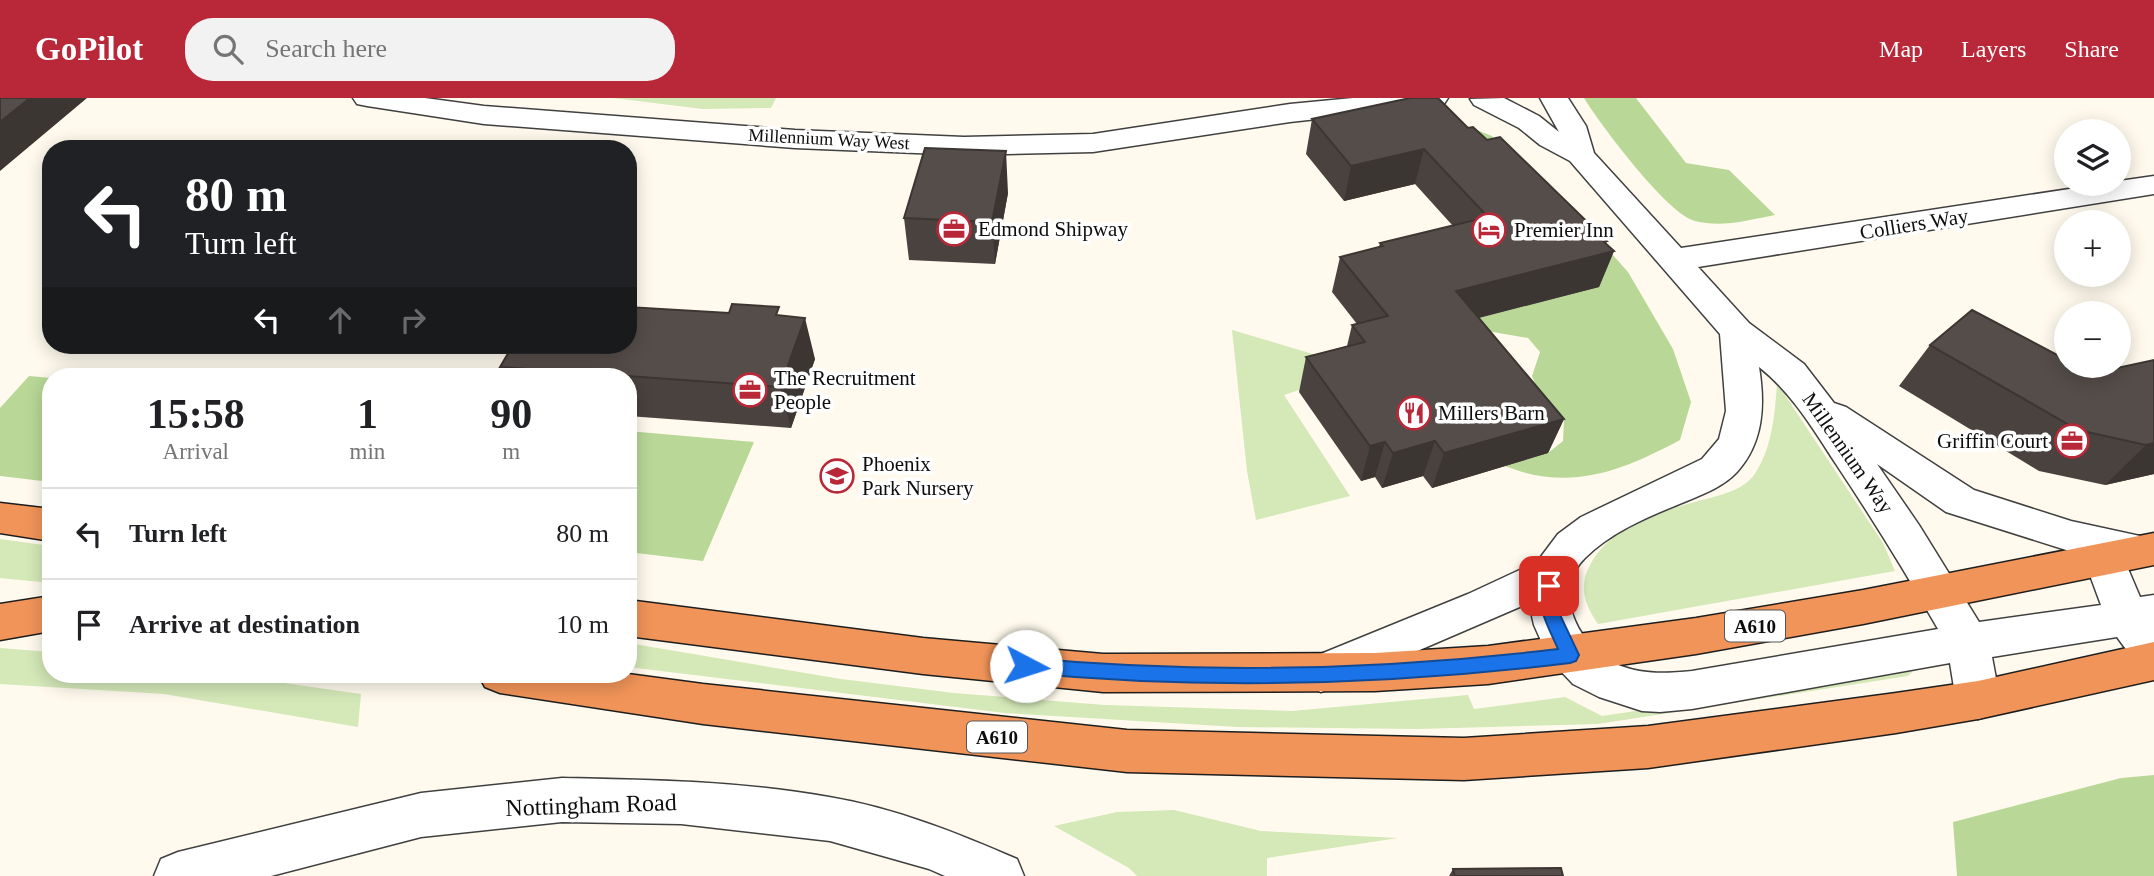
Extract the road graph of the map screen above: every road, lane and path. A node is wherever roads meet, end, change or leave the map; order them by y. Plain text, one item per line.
1 (367, 98) edge
2 (1328, 98) edge
3 (1434, 98) edge
4 (1478, 98) edge
5 (1492, 98) edge
6 (1554, 98) edge
7 (1484, 99) edge
8 (1290, 113) junction
9 (1580, 155) junction
10 (2154, 185) edge
11 (1674, 260) junction
12 (1737, 331) junction
13 (1814, 402) junction
14 (0, 518) edge
15 (42, 524) edge
16 (2133, 553) edge
17 (1550, 574) junction
18 (1939, 592) junction
19 (0, 603) edge
20 (42, 606) edge
21 (42, 615) edge
22 (2141, 615) edge
23 (637, 619) edge
24 (0, 622) edge
25 (1968, 642) junction
26 (2154, 654) edge
27 (1570, 655) junction
28 (2154, 661) edge
29 (1318, 674) junction
30 (561, 683) edge
31 (1978, 700) junction
32 (178, 876) edge
33 (1000, 876) edge

1 - 8 street, Millennium Way West
2 - 8 street, Millennium Way West
3 - 8 street, Millennium Way West
4 - 7 street
5 - 7 street
6 - 9 street, Millennium Way
7 - 9 street, Millennium Way
9 - 11 street, Millennium Way
10 - 11 street, Colliers Way
11 - 12 street, Millennium Way
12 - 13 street, Millennium Way
12 - 17 street
13 - 16 street
13 - 18 street, Millennium Way
14 - 15 highway
16 - 18 highway, A610
16 - 22 street
17 - 27 street
17 - 29 street
18 - 25 street, Millennium Way
18 - 27 highway, A610
19 - 20 highway
21 - 24 highway
22 - 25 street
22 - 26 street
23 - 29 highway, A610
25 - 27 street
25 - 31 street
27 - 29 highway, A610
28 - 31 highway, A610
30 - 31 highway, A610
32 - 33 street, Nottingham Road

